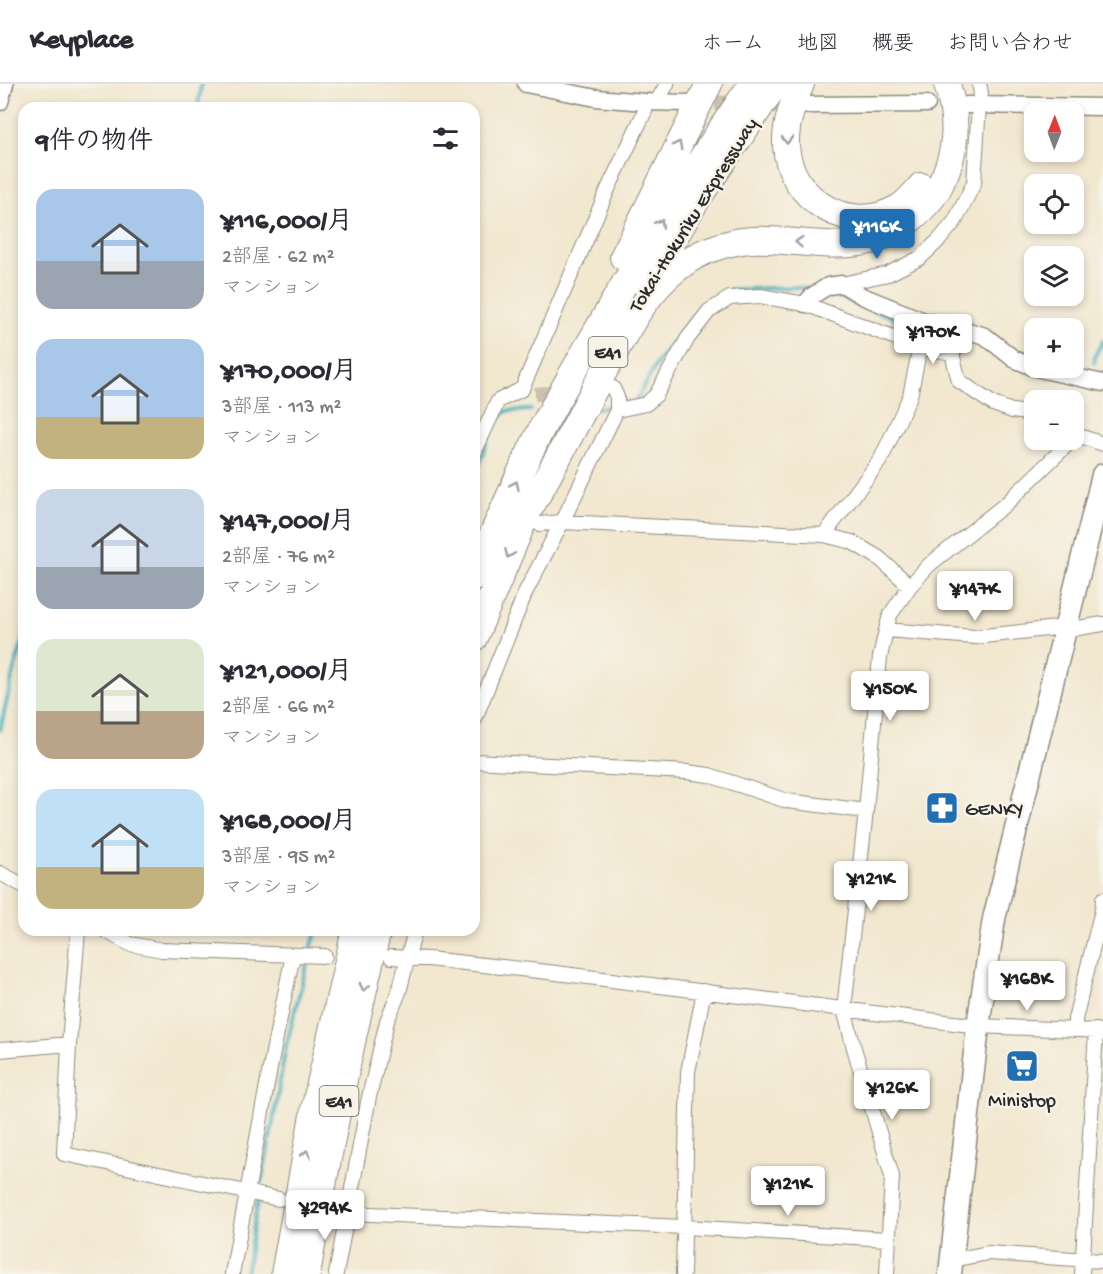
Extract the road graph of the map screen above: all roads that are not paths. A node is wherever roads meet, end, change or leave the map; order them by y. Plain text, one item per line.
1 (5, 84) edge
2 (526, 84) edge
3 (667, 84) edge
4 (709, 84) edge
5 (752, 84) edge
6 (776, 84) edge
7 (947, 84) edge
8 (979, 84) edge
9 (929, 94) edge
10 (804, 95) edge
11 (0, 102) edge
12 (652, 102) junction
13 (689, 103) tunnel mouth
14 (973, 105) junction
15 (1103, 107) edge
16 (842, 284) junction
17 (805, 304) junction
18 (962, 329) junction
19 (920, 346) junction
20 (952, 353) junction
21 (1103, 383) edge
22 (1024, 413) edge
23 (544, 425) junction
24 (1084, 439) edge
25 (480, 440) edge
26 (1103, 444) edge
27 (1061, 450) edge
28 (1103, 475) edge
29 (531, 522) junction
30 (562, 522) junction
31 (824, 535) junction
32 (1103, 541) edge
33 (480, 564) edge
34 (910, 586) junction
35 (1103, 624) edge
36 (480, 626) edge
37 (1068, 628) junction
38 (885, 630) junction
39 (480, 706) edge
40 (480, 761) edge
41 (866, 811) junction
42 (0, 873) edge
43 (18, 883) edge
44 (1103, 899) edge
45 (78, 936) edge
46 (115, 936) edge
47 (354, 936) edge
48 (377, 936) edge
49 (413, 936) edge
50 (296, 955) junction
51 (323, 956) dead end
52 (391, 957) dead end
53 (408, 957) junction
54 (704, 991) junction
55 (844, 1009) junction
56 (978, 1026) junction
57 (1075, 1029) junction
58 (1099, 1030) edge
59 (69, 1044) junction
60 (0, 1050) edge
61 (249, 1192) junction
62 (273, 1197) dead end
63 (341, 1211) junction
64 (685, 1227) junction
65 (888, 1239) junction
66 (1083, 1259) junction
67 (1103, 1261) edge
68 (951, 1267) edge
69 (232, 1274) edge
70 (284, 1274) edge
71 (307, 1274) edge
72 (336, 1274) edge
73 (683, 1274) edge
74 (887, 1274) edge
75 (1082, 1274) edge

1 - 11 street
2 - 12 street
3 - 12 street
23 -> 4 highway
23 -> 5 highway, Tokai-Hokuriku Expressway / E41
6 - 29 highway, Tokai-Hokuriku Expressway / E41
7 -> 29 highway
8 - 14 street
9 - 10 street
10 -> 9 highway
12 - 13 street
12 - 25 street
14 - 15 street
14 - 16 street
16 - 17 street
16 - 18 street
17 - 19 street
17 - 30 street
18 - 20 street
18 - 21 street
19 - 20 street
19 - 31 street
20 - 22 street
33 -> 23 highway, Tokai-Hokuriku Expressway / E41
24 - 26 street
27 - 34 street
28 - 37 highway
29 - 30 street
29 -> 36 highway, Tokai-Hokuriku Expressway / E41
30 - 31 street
30 - 39 street
31 - 34 street
32 - 37 highway
34 - 38 street
35 - 37 street
37 - 38 street
37 - 56 highway
38 - 41 street
40 - 41 street
41 - 55 street
42 - 43 street
44 - 57 street
45 - 59 street
46 - 50 street
70 -> 47 highway, E41
48 -> 71 highway, E41
49 - 53 street
50 - 51 street
50 - 61 street
52 - 53 street
53 - 54 street
53 - 63 street
54 - 55 street
54 - 64 street
55 - 56 street
55 - 65 street
56 - 57 street
56 - 68 highway
57 - 58 street
58 - 66 street
59 - 60 street
59 - 61 street
61 - 62 street
61 - 69 street
63 - 64 street
63 - 72 street
64 - 65 street
64 - 73 street
65 - 74 street
66 - 67 street
66 - 68 street
66 - 75 street

